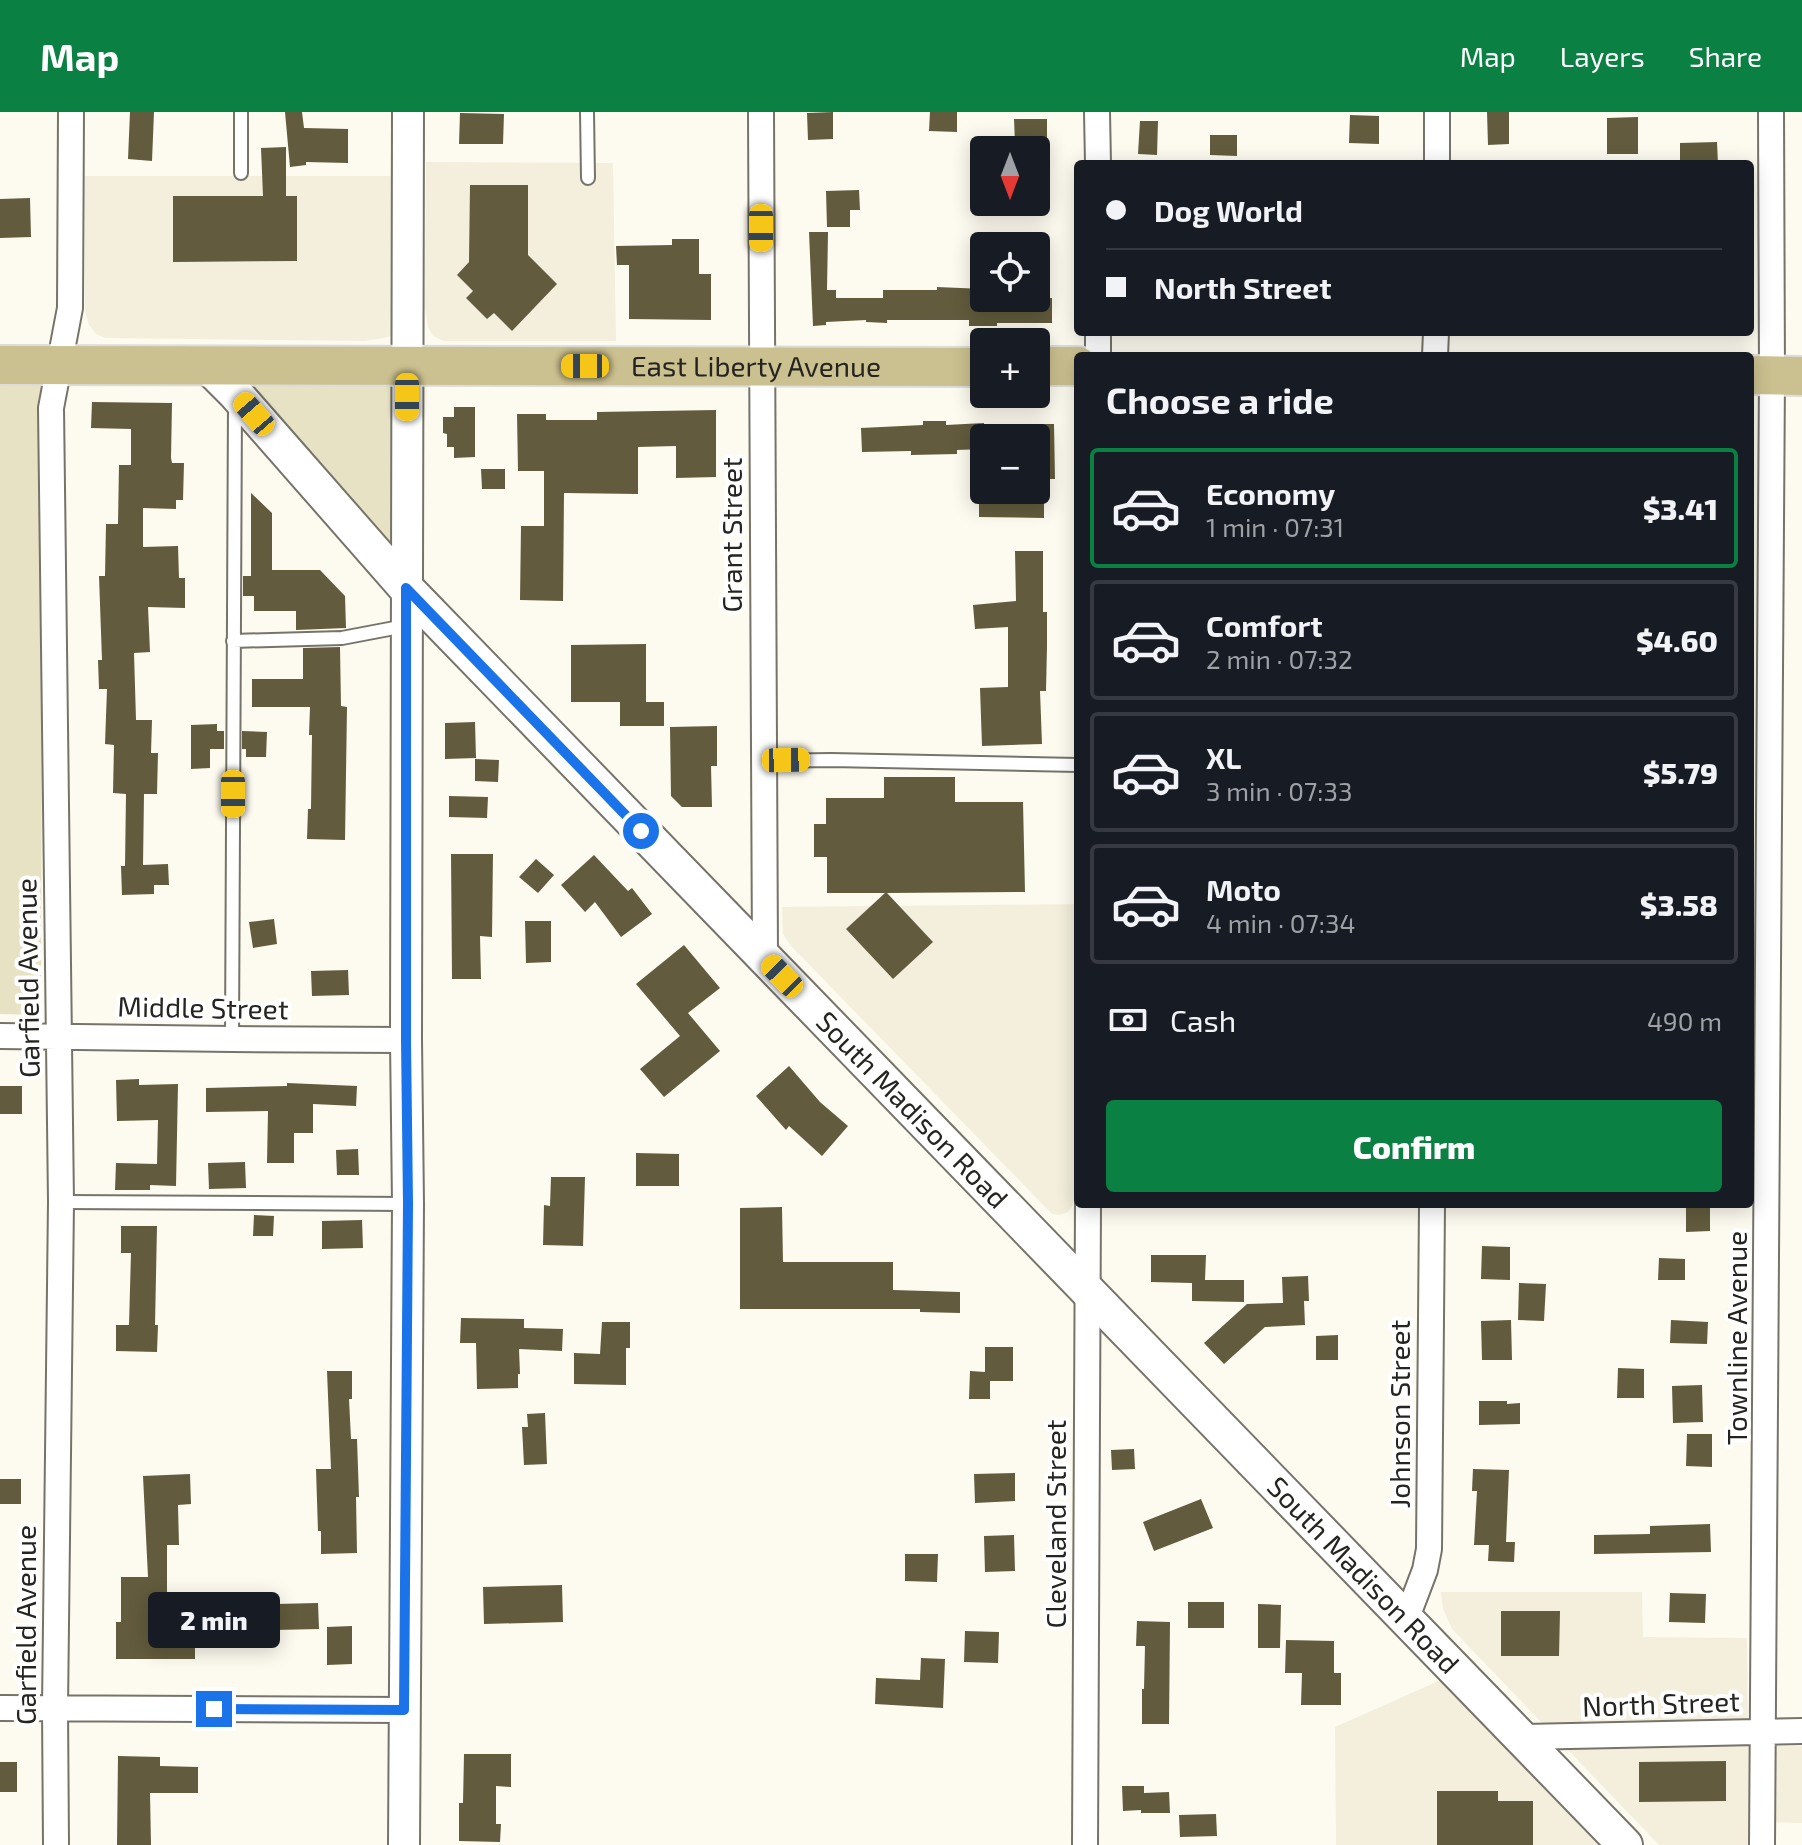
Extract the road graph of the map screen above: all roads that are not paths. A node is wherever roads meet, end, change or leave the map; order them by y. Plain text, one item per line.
1 (71, 112) edge
2 (241, 112) edge
3 (408, 112) edge
4 (587, 112) edge
5 (761, 112) edge
6 (1097, 112) edge
7 (1437, 112) edge
8 (1771, 112) edge
9 (1098, 160) edge
10 (1437, 160) edge
11 (241, 173) dead end
12 (588, 178) dead end
13 (0, 365) edge
14 (207, 365) junction
15 (59, 366) junction
16 (408, 366) junction
17 (1050, 366) edge
18 (1074, 366) edge
19 (762, 367) junction
20 (970, 367) edge
21 (1775, 376) edge
22 (235, 393) junction
23 (406, 588) junction
24 (406, 626) junction
25 (233, 641) junction
26 (764, 761) junction
27 (1074, 765) edge
28 (765, 957) junction
29 (0, 1036) edge
30 (58, 1036) junction
31 (232, 1039) junction
32 (406, 1040) junction
33 (61, 1202) junction
34 (408, 1204) junction
35 (1088, 1208) edge
36 (1432, 1208) edge
37 (1087, 1291) junction
38 (1406, 1620) junction
39 (0, 1708) edge
40 (55, 1708) junction
41 (404, 1710) junction
42 (1764, 1731) junction
43 (1802, 1731) edge
44 (1522, 1737) junction
45 (56, 1845) edge
46 (404, 1845) edge
47 (1085, 1845) edge
48 (1625, 1845) edge
49 (1762, 1845) edge

1 - 15 street, Garfield Avenue
2 - 11 lane
3 - 16 street
4 - 12 lane
5 - 19 street, Grant Street
6 - 9 street
7 - 10 street
8 - 21 street, Townline Avenue
13 - 15 main road, East Liberty Avenue
14 - 15 main road, East Liberty Avenue
14 - 16 main road, East Liberty Avenue
14 - 22 main road, South Madison Road
15 - 30 street, Garfield Avenue
16 - 19 main road, East Liberty Avenue
16 - 23 street
17 - 18 main road
19 - 20 main road, East Liberty Avenue
19 - 26 street, Grant Street
21 - 42 street, Townline Avenue
22 - 23 main road, South Madison Road
22 - 25 lane
23 - 24 street
23 - 28 main road, South Madison Road
24 - 25 lane
24 - 32 street
25 - 31 lane
26 - 27 lane
26 - 28 street, Grant Street
28 - 37 main road, South Madison Road
29 - 30 street, Middle Street
30 - 31 street, Middle Street
30 - 33 street, Garfield Avenue
31 - 32 street, Middle Street
32 - 34 street
33 - 34 lane
33 - 40 street, Garfield Avenue
34 - 41 street
35 - 37 street, Cleveland Street
36 - 38 street, Johnson Street
37 - 38 main road, South Madison Road
37 - 47 street, Cleveland Street
38 - 44 main road, South Madison Road
39 - 40 street
40 - 41 street
40 - 45 street, Garfield Avenue
41 - 46 street
42 - 43 street, North Street
42 - 44 street, North Street
42 - 49 street, Townline Avenue
44 - 48 main road, South Madison Road

